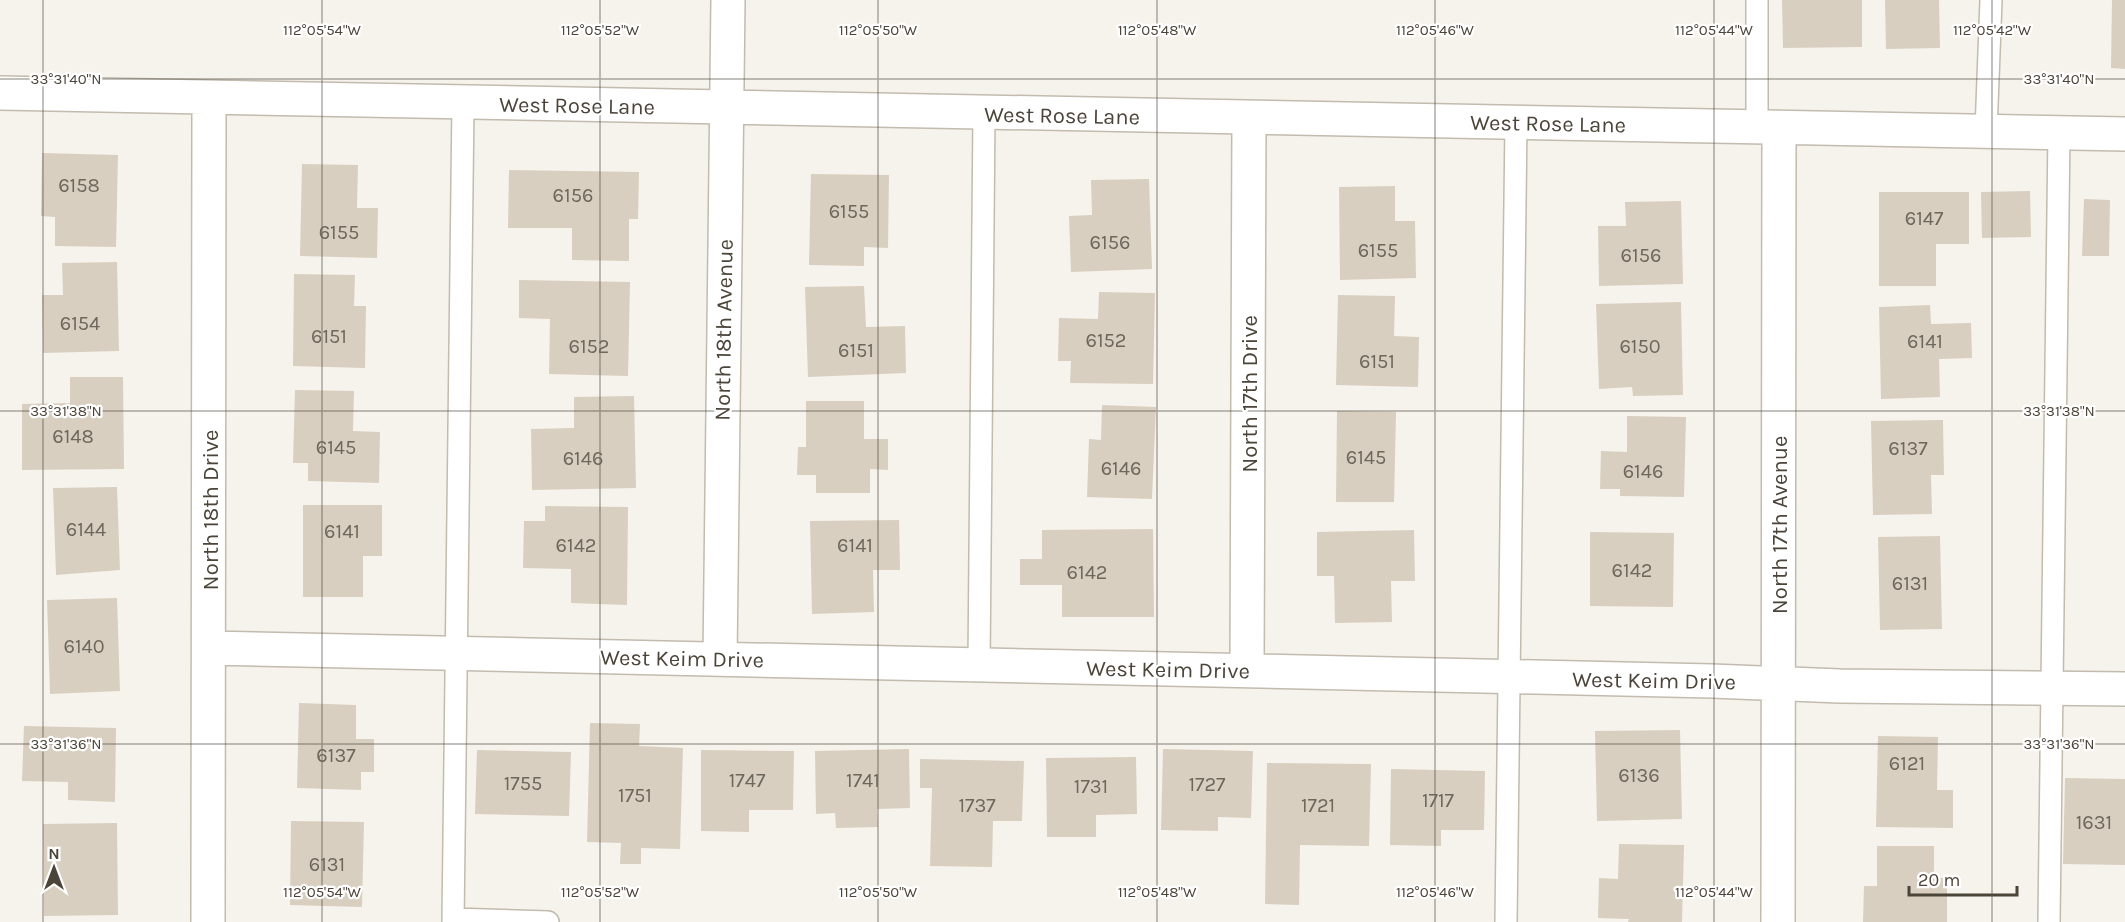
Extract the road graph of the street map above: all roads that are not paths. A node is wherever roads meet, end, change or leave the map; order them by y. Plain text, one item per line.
1 (728, 0) edge
2 (1757, 0) edge
3 (1991, 0) edge
4 (0, 93) edge
5 (209, 98) junction
6 (463, 103) junction
7 (726, 108) junction
8 (984, 114) junction
9 (1249, 118) junction
10 (1516, 123) junction
11 (1768, 127) junction
12 (1986, 131) junction
13 (2059, 132) junction
14 (2125, 134) edge
15 (210, 648) junction
16 (457, 653) junction
17 (720, 659) junction
18 (979, 664) junction
19 (1247, 670) junction
20 (1510, 676) junction
21 (1778, 684) junction
22 (2053, 688) junction
23 (2125, 689) edge
24 (453, 921) edge
25 (208, 922) edge
26 (548, 922) edge
27 (1506, 922) edge
28 (1778, 922) edge
29 (2049, 922) edge

1 - 7 street, North 18th Avenue
2 - 11 lane
3 - 12 lane
4 - 5 street, West Rose Lane
5 - 6 street, West Rose Lane
5 - 15 street, North 18th Drive
6 - 7 street, West Rose Lane
6 - 16 lane
7 - 8 street, West Rose Lane
7 - 17 street, North 18th Avenue
8 - 9 street, West Rose Lane
8 - 18 lane
9 - 10 street, West Rose Lane
9 - 19 street, North 17th Drive
10 - 11 street, West Rose Lane
10 - 20 lane
11 - 12 street, West Rose Lane
11 - 21 street, North 17th Avenue
12 - 13 street, West Rose Lane
13 - 14 street, West Rose Lane
13 - 22 lane
15 - 16 street, West Keim Drive
15 - 25 street, North 18th Drive
16 - 17 street, West Keim Drive
16 - 24 lane
17 - 18 street, West Keim Drive
18 - 19 street, West Keim Drive
19 - 20 street, West Keim Drive
20 - 21 street, West Keim Drive
20 - 27 lane
21 - 22 street, West Keim Drive
21 - 28 street, North 17th Avenue
22 - 23 street, West Keim Drive
22 - 29 lane
24 - 26 lane

